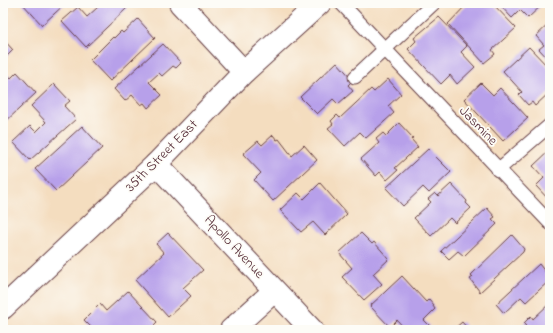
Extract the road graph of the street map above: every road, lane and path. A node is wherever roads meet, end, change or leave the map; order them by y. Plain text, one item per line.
1 (180, 3) edge
2 (320, 3) edge
3 (341, 3) edge
4 (434, 3) edge
5 (384, 50) junction
6 (244, 72) junction
7 (355, 77) dead end
8 (550, 125) edge
9 (156, 164) junction
10 (498, 170) junction
11 (550, 223) edge
12 (274, 291) junction
13 (3, 308) edge
14 (231, 330) edge
15 (312, 330) edge

1 - 6 street
2 - 6 street, 35th Street East
3 - 5 lane, Jasmine
4 - 5 lane
5 - 7 lane
5 - 10 lane, Jasmine
6 - 9 street, 35th Street East
8 - 10 lane
9 - 12 street, Apollo Avenue
9 - 13 street, 35th Street East
10 - 11 lane, Jasmine
12 - 14 street
12 - 15 street, Apollo Avenue

